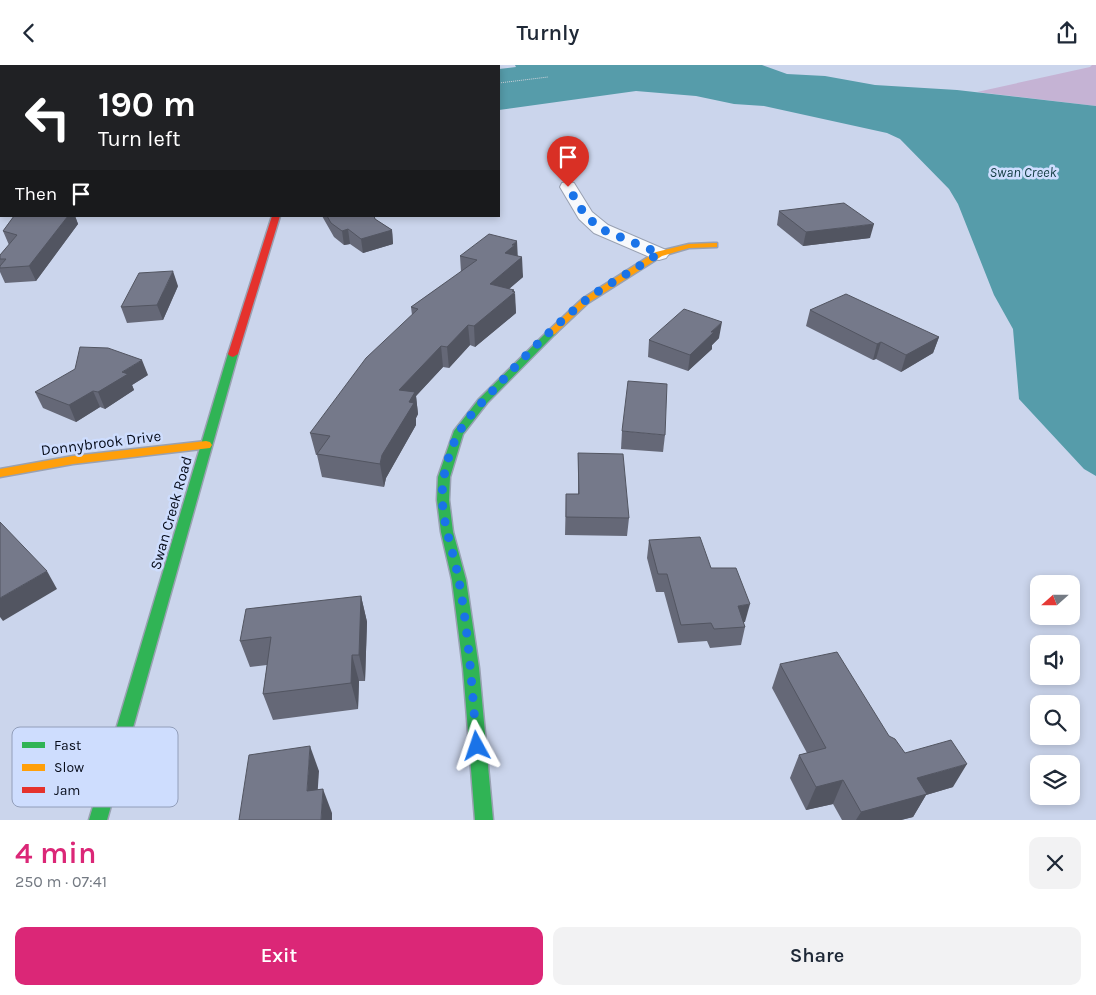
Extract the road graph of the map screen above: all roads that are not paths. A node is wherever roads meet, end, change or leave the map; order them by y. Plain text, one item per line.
1 (568, 187) dead end
2 (276, 217) edge
3 (714, 245) dead end
4 (659, 253) junction
5 (206, 445) junction
6 (0, 473) edge
7 (125, 727) edge
8 (102, 807) edge
9 (98, 820) edge
10 (484, 820) edge

1 - 4 street
2 - 5 street, Swan Creek Road
3 - 4 street
4 - 10 street
5 - 6 street, Donnybrook Drive
5 - 7 street, Swan Creek Road
8 - 9 street, Swan Creek Road

